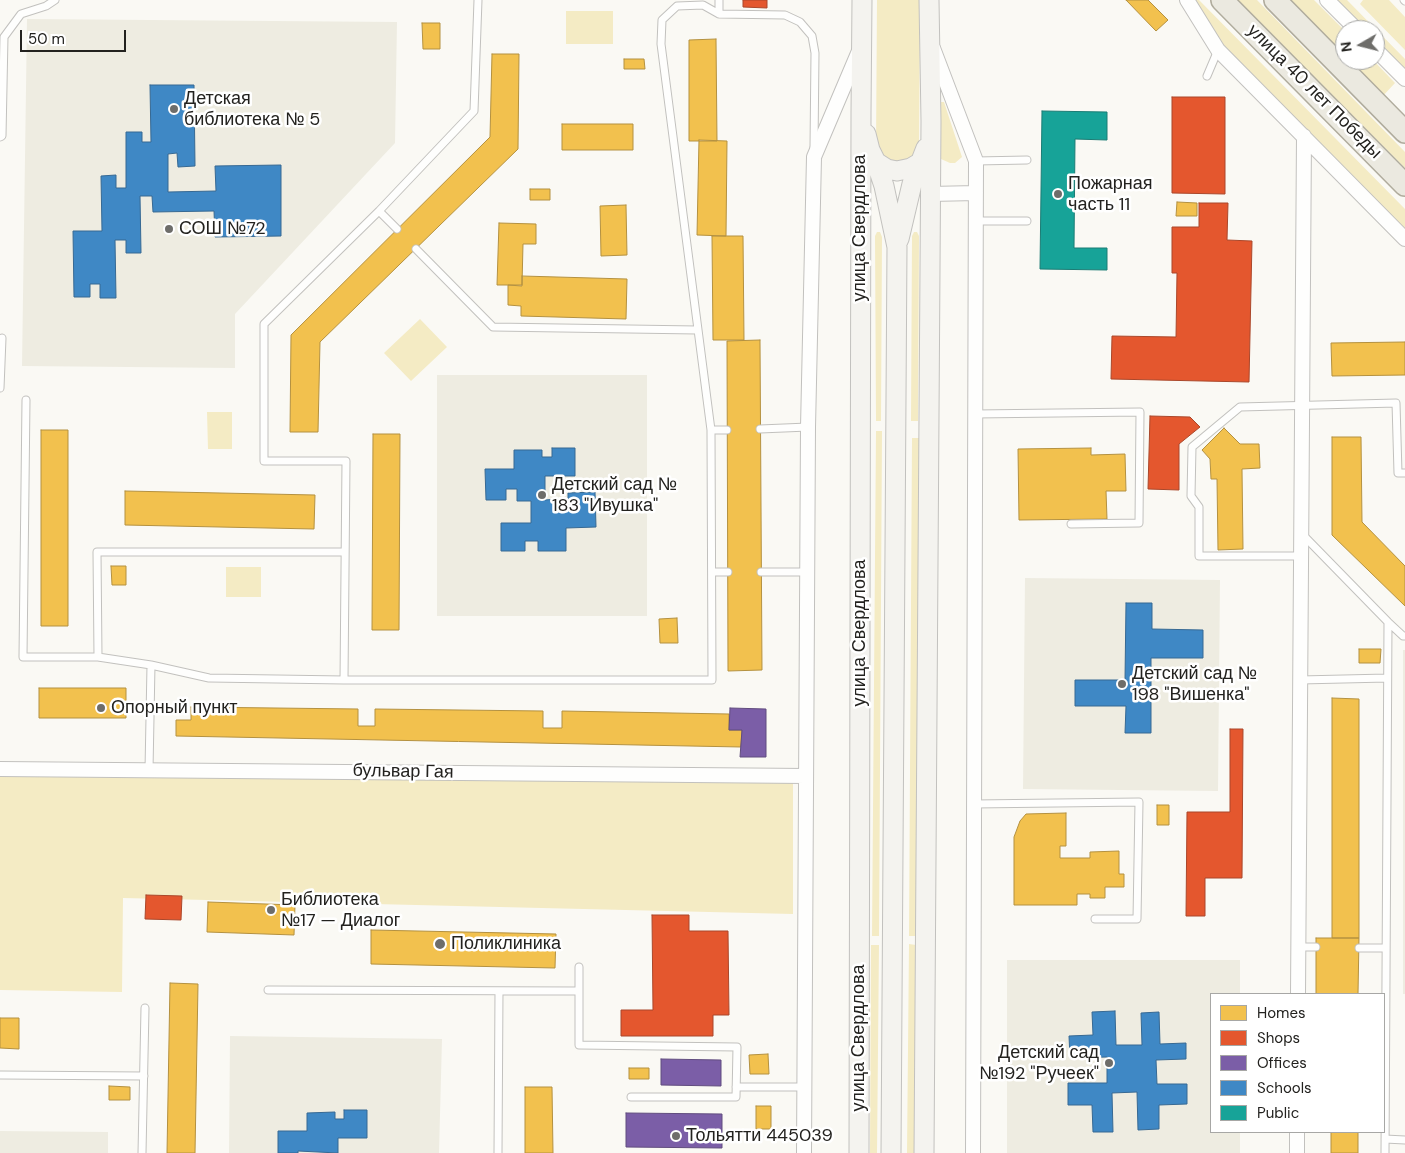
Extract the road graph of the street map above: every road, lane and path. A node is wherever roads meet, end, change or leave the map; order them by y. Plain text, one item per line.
1 (56, 0) edge
2 (478, 0) edge
3 (720, 0) edge
4 (862, 0) edge
5 (929, 0) edge
6 (1187, 0) edge
7 (1222, 0) edge
8 (1275, 0) edge
9 (1327, 0) edge
10 (719, 14) junction
11 (1347, 20) edge
12 (2, 38) edge
13 (929, 38) junction
14 (862, 43) junction
15 (1218, 50) junction
16 (1385, 59) edge
17 (1207, 76) dead end
18 (1405, 79) edge
19 (861, 113) junction
20 (931, 121) junction
21 (1405, 132) edge
22 (1304, 136) junction
23 (0, 137) edge
24 (814, 157) junction
25 (1027, 160) dead end
26 (976, 161) junction
27 (876, 162) junction
28 (921, 162) junction
29 (1405, 185) edge
30 (976, 193) junction
31 (930, 194) junction
32 (379, 211) junction
33 (976, 221) junction
34 (1027, 221) dead end
35 (397, 230) dead end
36 (1405, 239) edge
37 (897, 247) junction
38 (416, 249) dead end
39 (697, 330) junction
40 (2, 338) dead end
41 (0, 388) edge
42 (26, 400) dead end
43 (1302, 405) junction
44 (975, 414) junction
45 (808, 427) junction
46 (760, 429) dead end
47 (711, 430) junction
48 (727, 430) dead end
49 (1405, 472) edge
50 (1071, 524) dead end
51 (1301, 533) junction
52 (344, 552) junction
53 (1301, 556) junction
54 (712, 572) junction
55 (728, 572) dead end
56 (761, 572) dead end
57 (807, 572) junction
58 (1388, 622) junction
59 (1405, 636) edge
60 (98, 657) junction
61 (151, 665) junction
62 (1387, 678) junction
63 (344, 680) junction
64 (1300, 680) junction
65 (0, 769) edge
66 (149, 770) junction
67 (806, 776) junction
68 (974, 804) junction
69 (1095, 919) dead end
70 (1298, 947) junction
71 (1316, 947) dead end
72 (1359, 948) dead end
73 (1386, 948) junction
74 (579, 967) dead end
75 (268, 990) dead end
76 (498, 991) junction
77 (579, 991) junction
78 (1298, 993) edge
79 (145, 1008) dead end
80 (0, 1075) edge
81 (144, 1076) junction
82 (804, 1086) junction
83 (736, 1087) junction
84 (631, 1097) dead end
85 (1297, 1133) edge
86 (1385, 1139) junction
87 (1405, 1140) edge
88 (142, 1153) edge
89 (498, 1153) edge
90 (804, 1153) edge
91 (858, 1153) edge
92 (891, 1153) edge
93 (924, 1153) edge
94 (973, 1153) edge
95 (1297, 1153) edge
96 (1384, 1153) edge

1 - 12 lane
2 - 32 lane
3 - 10 lane
4 - 14 main road, улица Свердлова
5 - 13 main road, улица Свердлова
6 - 15 street
7 - 29 main road, улица 40 лет Победы
8 - 21 main road, улица 40 лет Победы
9 - 11 street
10 - 24 lane
10 - 39 lane
12 - 23 lane
13 - 20 main road, улица Свердлова
13 - 26 street
14 - 19 main road, улица Свердлова
14 - 24 street
15 - 17 lane
15 - 22 street
16 - 18 street
19 - 27 main road, улица Свердлова
19 - 91 main road, улица Свердлова
20 - 28 main road, улица Свердлова
20 - 31 main road, улица Свердлова
22 - 36 street
22 - 43 street
24 - 45 street
25 - 26 lane
26 - 30 street
27 - 28 main road
27 - 37 main road, улица Свердлова
28 - 37 main road, улица Свердлова
30 - 31 street
30 - 33 street
31 - 93 main road, улица Свердлова
32 - 35 lane
32 - 52 lane
33 - 34 lane
33 - 44 street
37 - 92 main road, улица Свердлова
38 - 39 lane
39 - 47 lane
40 - 41 lane
42 - 60 lane
43 - 49 lane
43 - 51 street
43 - 53 lane
44 - 50 lane
44 - 68 street
45 - 46 lane
45 - 57 street
47 - 48 lane
47 - 54 lane
51 - 53 street
51 - 58 lane
52 - 60 lane
52 - 63 lane
53 - 64 street
54 - 55 lane
54 - 63 lane
56 - 57 lane
57 - 67 street
58 - 59 lane
58 - 62 lane
60 - 61 lane
61 - 63 lane
61 - 66 lane
62 - 64 lane
62 - 73 lane
64 - 70 street
65 - 66 street, бульвар Гая
66 - 67 street, бульвар Гая
67 - 82 street
68 - 69 lane
68 - 94 street
70 - 71 lane
70 - 78 street
72 - 73 lane
73 - 86 lane
74 - 77 lane
75 - 76 lane
76 - 77 lane
76 - 89 lane
77 - 83 lane
79 - 81 lane
80 - 81 lane
81 - 88 lane
82 - 83 lane
82 - 90 street
83 - 84 lane
85 - 95 street
86 - 87 lane
86 - 96 lane

